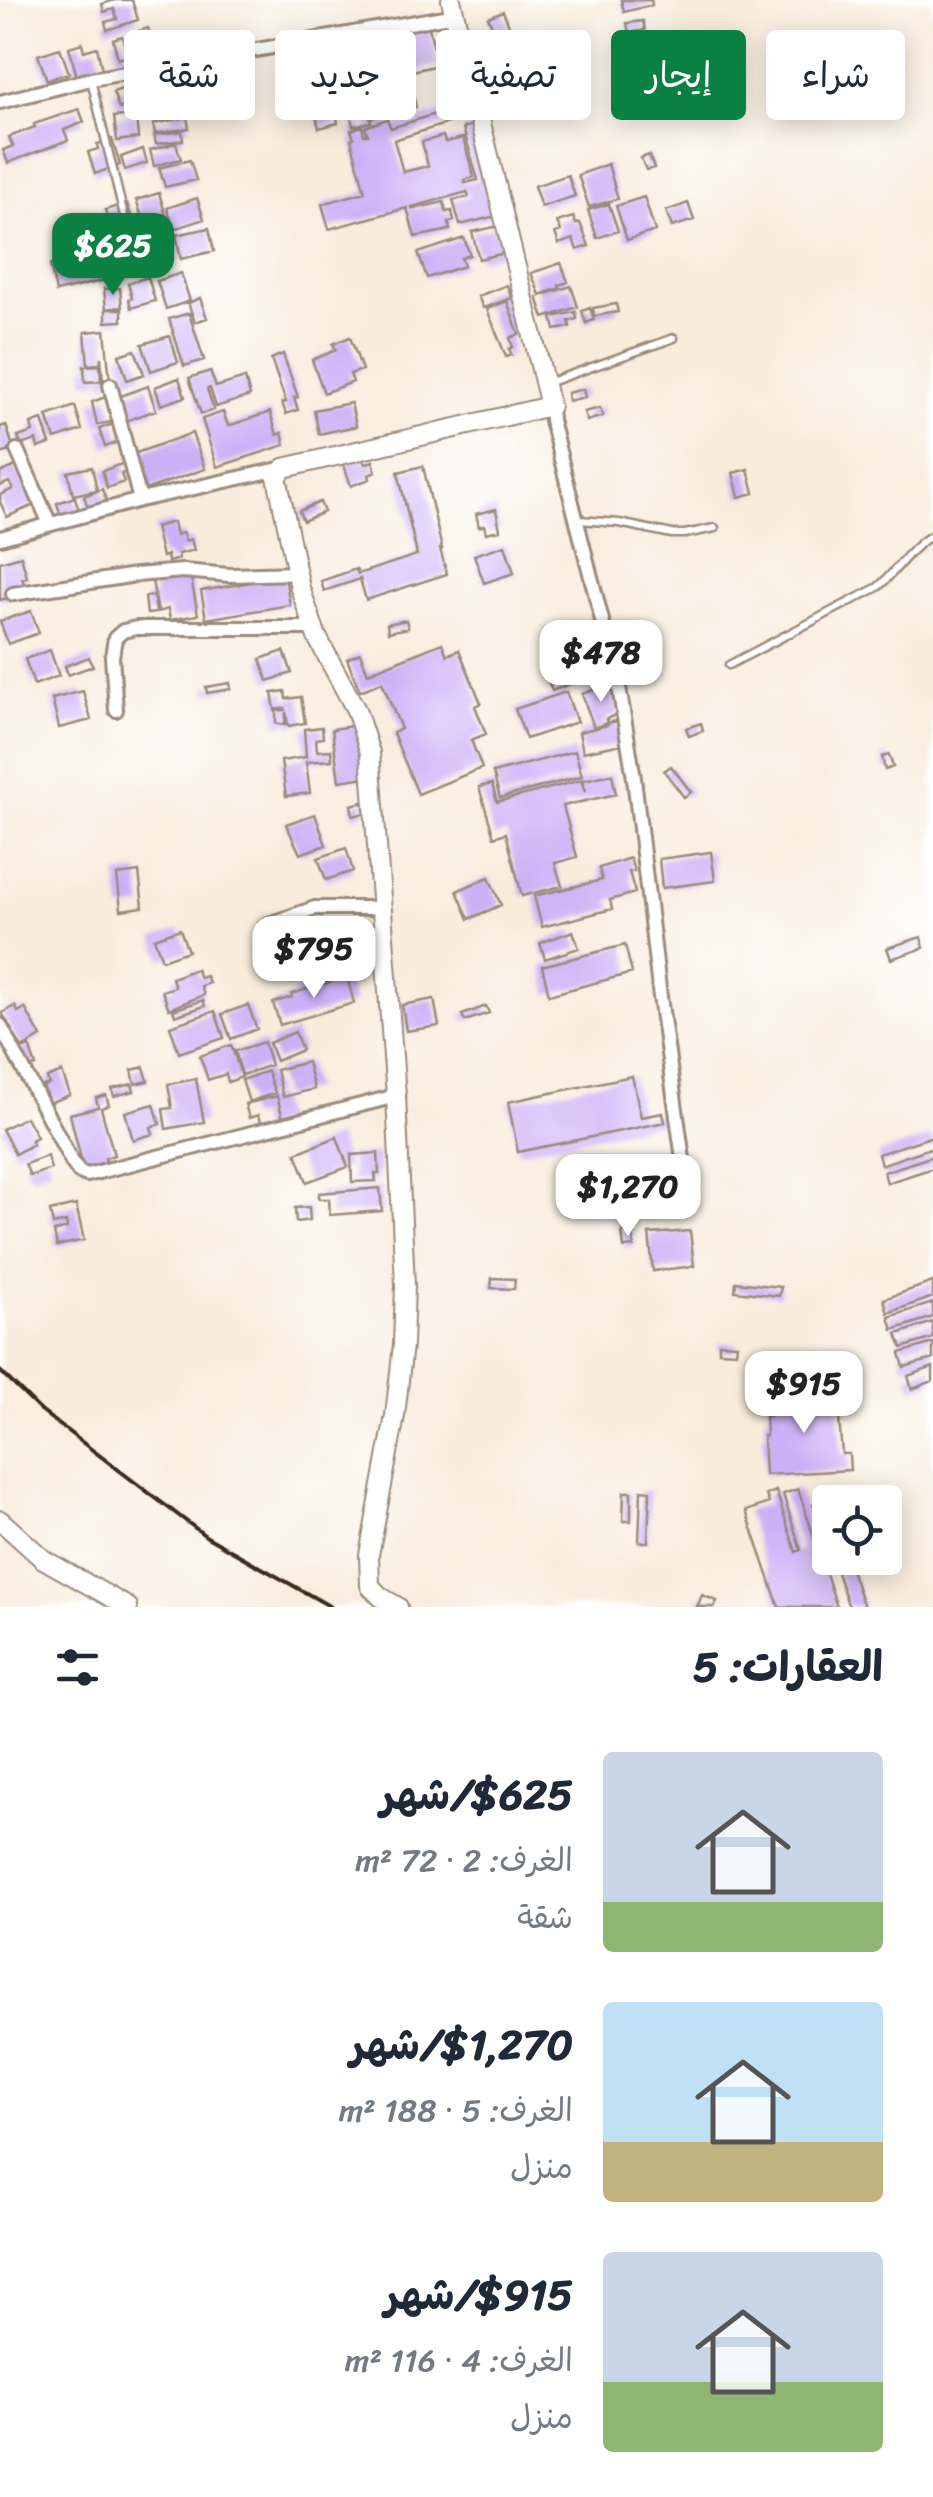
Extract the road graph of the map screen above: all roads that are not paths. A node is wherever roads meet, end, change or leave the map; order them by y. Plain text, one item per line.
1 (453, 7) edge
2 (91, 79) junction
3 (0, 102) edge
4 (128, 232) dead end
5 (674, 338) dead end
6 (546, 384) junction
7 (110, 386) dead end
8 (550, 406) junction
9 (17, 450) dead end
10 (284, 468) junction
11 (140, 500) junction
12 (578, 520) junction
13 (50, 524) junction
14 (715, 528) dead end
15 (933, 534) edge
16 (0, 538) edge
17 (297, 573) junction
18 (12, 594) dead end
19 (314, 628) junction
20 (728, 666) dead end
21 (116, 710) dead end
22 (382, 908) junction
23 (266, 925) dead end
24 (0, 1026) edge
25 (396, 1096) junction
26 (689, 1201) dead end
27 (0, 1520) edge
28 (128, 1607) edge
29 (398, 1607) edge

1 - 2 street
1 - 6 street
2 - 3 street
2 - 4 lane
5 - 6 lane
6 - 8 street
7 - 11 street
8 - 10 street
8 - 12 street
9 - 13 street
10 - 11 street
10 - 17 street
11 - 13 street
12 - 14 lane
12 - 26 street
13 - 16 street
15 - 20 lane
17 - 18 street
17 - 19 street
19 - 21 street
19 - 22 street
22 - 23 street
22 - 25 street
24 - 25 street
25 - 29 street
27 - 28 street

